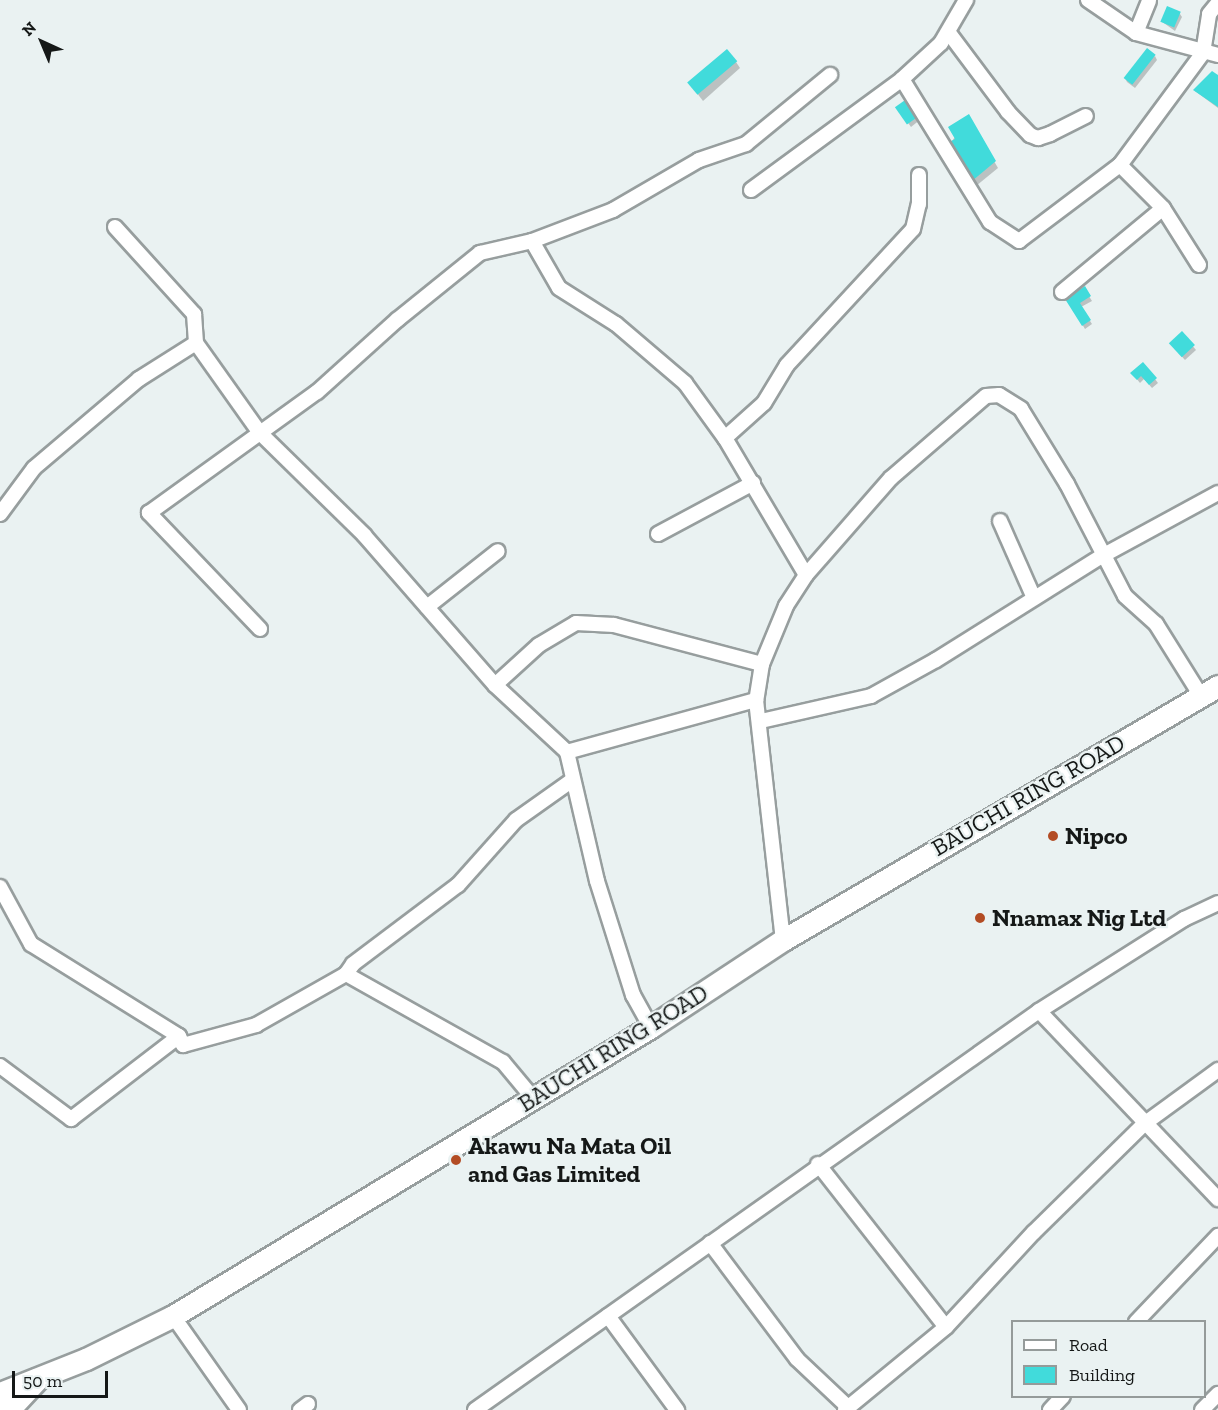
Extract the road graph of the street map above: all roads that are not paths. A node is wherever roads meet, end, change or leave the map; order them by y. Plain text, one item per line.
1 (966, 0) edge
2 (1088, 0) edge
3 (1149, 0) edge
4 (1218, 3) edge
5 (949, 33) junction
6 (1136, 33) junction
7 (1203, 53) junction
8 (1218, 56) edge
9 (830, 75) dead end
10 (902, 79) junction
11 (1086, 116) dead end
12 (1120, 165) junction
13 (919, 175) dead end
14 (751, 190) dead end
15 (1163, 208) junction
16 (115, 227) dead end
17 (532, 241) junction
18 (1199, 265) dead end
19 (1062, 292) dead end
20 (196, 343) junction
21 (260, 433) junction
22 (725, 438) junction
23 (753, 483) junction
24 (1218, 493) edge
25 (0, 514) edge
26 (1000, 520) dead end
27 (658, 534) dead end
28 (498, 550) dead end
29 (1102, 556) junction
30 (806, 575) junction
31 (1034, 598) junction
32 (427, 607) junction
33 (261, 629) dead end
34 (762, 664) junction
35 (495, 685) junction
36 (1210, 691) edge
37 (756, 700) junction
38 (761, 721) junction
39 (567, 752) junction
40 (571, 781) junction
41 (0, 887) edge
42 (1218, 903) edge
43 (783, 940) junction
44 (346, 974) junction
45 (1040, 1011) junction
46 (651, 1027) junction
47 (179, 1036) junction
48 (0, 1066) edge
49 (1218, 1070) edge
50 (533, 1098) junction
51 (1144, 1124) junction
52 (818, 1164) junction
53 (1218, 1199) edge
54 (1218, 1236) edge
55 (710, 1243) junction
56 (173, 1316) junction
57 (608, 1316) junction
58 (1138, 1320) edge
59 (946, 1327) junction
60 (37, 1380) junction
61 (0, 1393) edge
62 (1218, 1394) edge
63 (1061, 1398) edge
64 (672, 1408) edge
65 (847, 1408) edge
66 (9, 1410) edge
67 (239, 1410) edge
68 (476, 1410) edge
69 (1050, 1410) edge
70 (1202, 1410) edge

1 - 5 street
2 - 6 street
3 - 6 street
4 - 7 street
5 - 10 street
5 - 11 street
6 - 7 street
7 - 8 street
7 - 12 street
9 - 17 street
10 - 12 street
10 - 14 street
12 - 15 street
13 - 22 street
15 - 18 street
15 - 19 street
16 - 20 street
17 - 21 street
17 - 22 street
20 - 21 street
20 - 25 street
21 - 32 street
21 - 33 street
22 - 23 street
23 - 27 street
23 - 30 street
24 - 29 street
26 - 31 street
28 - 32 street
29 - 30 street
29 - 31 street
29 - 36 street
30 - 34 street
31 - 38 street
32 - 35 street
34 - 35 street
34 - 37 street
35 - 39 street
36 - 43 main road, BAUCHI RING ROAD
37 - 38 street
37 - 39 street
38 - 43 street
39 - 40 street
40 - 44 street
40 - 46 street
41 - 47 street
42 - 45 street
43 - 46 main road, BAUCHI RING ROAD
44 - 47 street
44 - 50 street
45 - 51 street
45 - 52 street
46 - 50 main road, BAUCHI RING ROAD
47 - 48 street
49 - 51 street
50 - 56 main road, BAUCHI RING ROAD
51 - 53 street
51 - 59 street
52 - 55 street
52 - 59 street
54 - 58 street
55 - 57 street
55 - 65 street
56 - 60 main road, BAUCHI RING ROAD
56 - 67 street
57 - 64 street
57 - 68 street
59 - 65 street
60 - 61 main road, BAUCHI RING ROAD
60 - 66 highway
62 - 70 street
63 - 69 street

